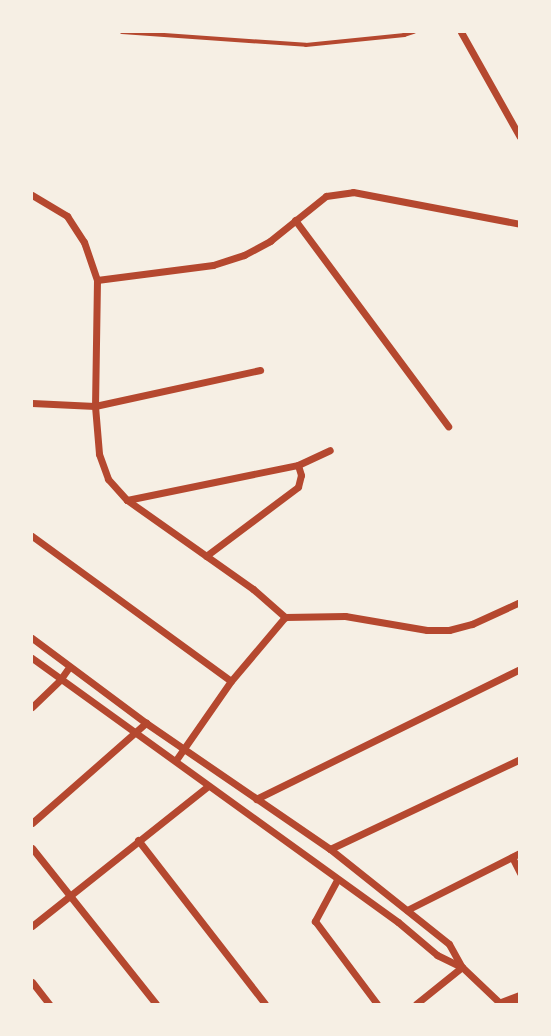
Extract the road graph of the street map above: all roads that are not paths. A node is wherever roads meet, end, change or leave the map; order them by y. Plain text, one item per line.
1 (122, 32) edge
2 (414, 32) edge
3 (461, 32) edge
4 (520, 137) edge
5 (32, 195) edge
6 (295, 220) junction
7 (520, 224) edge
8 (97, 280) junction
9 (260, 370) dead end
10 (32, 403) edge
11 (94, 406) junction
12 (448, 426) dead end
13 (330, 450) dead end
14 (298, 466) junction
15 (127, 500) junction
16 (32, 536) edge
17 (206, 556) junction
18 (520, 601) edge
19 (285, 617) junction
20 (32, 638) edge
21 (32, 658) edge
22 (69, 667) junction
23 (517, 670) edge
24 (60, 680) junction
25 (231, 681) junction
26 (520, 681) edge
27 (32, 707) edge
28 (146, 723) junction
29 (135, 733) junction
30 (185, 748) junction
31 (520, 759) edge
32 (176, 760) junction
33 (208, 786) junction
34 (256, 799) junction
35 (32, 823) edge
36 (138, 840) junction
37 (32, 848) edge
38 (331, 849) junction
39 (516, 855) edge
40 (520, 873) edge
41 (337, 880) junction
42 (69, 896) junction
43 (407, 909) junction
44 (32, 926) edge
45 (462, 967) junction
46 (32, 982) edge
47 (520, 997) edge
48 (49, 1004) edge
49 (156, 1004) edge
50 (265, 1004) edge
51 (377, 1004) edge
52 (416, 1004) edge
53 (502, 1004) edge

1 - 2 lane
3 - 4 street
5 - 8 street
6 - 7 street
6 - 8 street
6 - 12 street
8 - 11 street
9 - 11 street
10 - 11 street
11 - 15 street
13 - 14 street
14 - 15 street
14 - 17 street
15 - 17 street
16 - 25 street
17 - 19 street
18 - 19 street
19 - 25 street
20 - 22 street
21 - 24 street
22 - 24 street
22 - 28 street
23 - 26 street
23 - 34 street
24 - 27 street
24 - 29 street
25 - 30 street
28 - 29 street
28 - 30 street
29 - 32 street
29 - 35 street
30 - 32 street
30 - 34 street
31 - 38 street
32 - 33 street
33 - 36 street
33 - 41 street
34 - 38 street
36 - 42 street
36 - 50 street
37 - 42 street
38 - 43 street
39 - 40 street
39 - 43 street
41 - 45 street
41 - 51 street
42 - 44 street
42 - 49 street
43 - 45 street
45 - 52 street
45 - 53 street
46 - 48 street
47 - 53 main road

